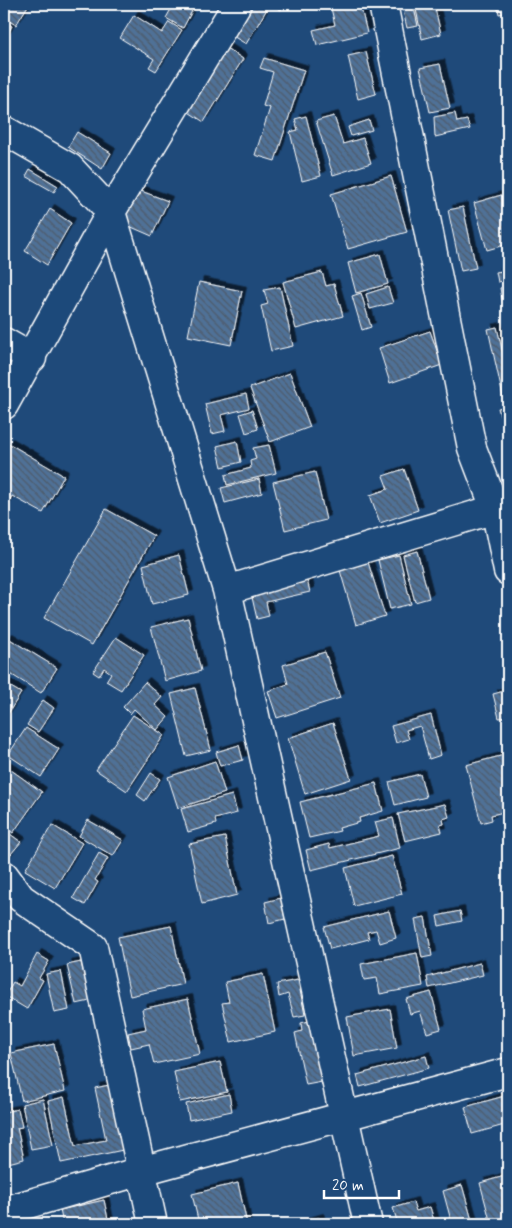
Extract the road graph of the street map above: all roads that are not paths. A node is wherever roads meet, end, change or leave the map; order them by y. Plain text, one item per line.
1 (237, 4) edge
2 (383, 4) edge
3 (4, 130) edge
4 (112, 212) junction
5 (4, 342) edge
6 (32, 358) junction
7 (4, 405) edge
8 (502, 506) edge
9 (508, 571) edge
10 (227, 590) junction
11 (4, 875) edge
12 (508, 1072) edge
13 (344, 1118) junction
14 (141, 1171) junction
15 (4, 1212) edge
16 (153, 1224) edge
17 (368, 1224) edge

1 - 4 street
2 - 8 street
3 - 4 street
4 - 6 street
4 - 10 street
5 - 6 street
6 - 7 street
8 - 9 street
8 - 10 street
10 - 13 street
11 - 14 street
12 - 13 street
13 - 14 street
13 - 17 street
14 - 15 street
14 - 16 street

